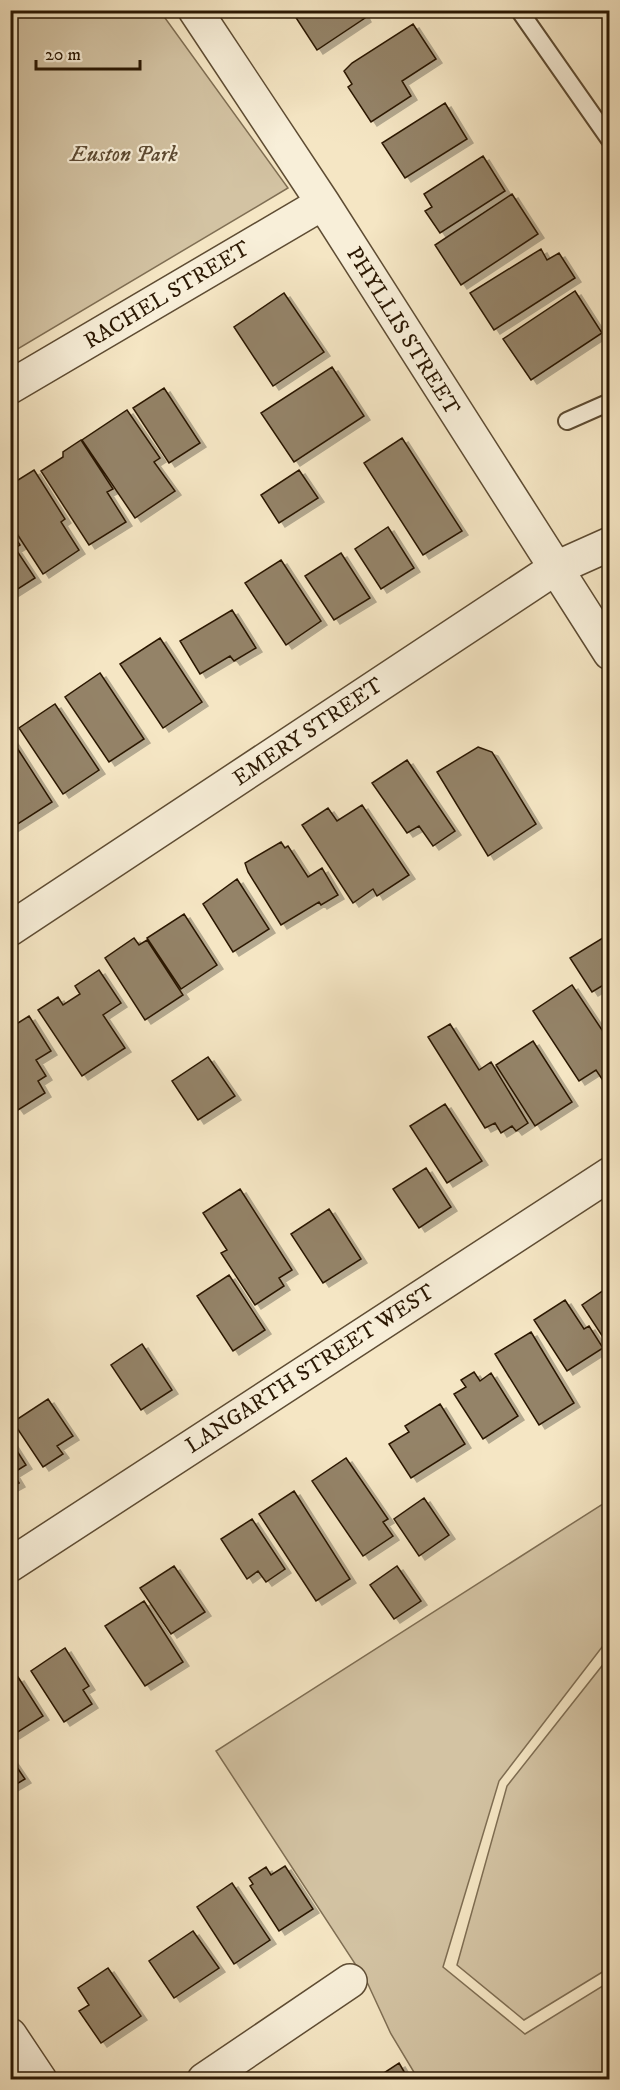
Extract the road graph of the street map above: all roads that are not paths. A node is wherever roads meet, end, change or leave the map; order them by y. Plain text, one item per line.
1 (195, 10) edge
2 (519, 10) edge
3 (609, 140) edge
4 (323, 203) junction
5 (10, 387) edge
6 (609, 402) edge
7 (567, 421) dead end
8 (609, 544) edge
9 (554, 569) junction
10 (609, 653) edge
11 (10, 929) edge
12 (609, 1174) edge
13 (10, 1565) edge
14 (350, 1982) dead end
15 (10, 2035) edge
16 (39, 2079) edge
17 (204, 2079) edge

1 - 4 street, PHYLLIS STREET
2 - 3 lane
4 - 5 street, RACHEL STREET
4 - 9 street, PHYLLIS STREET
6 - 7 lane
8 - 9 street, EMERY STREET
9 - 10 street, PHYLLIS STREET
9 - 11 street, EMERY STREET
12 - 13 street, LANGARTH STREET WEST
14 - 17 street
15 - 16 street

